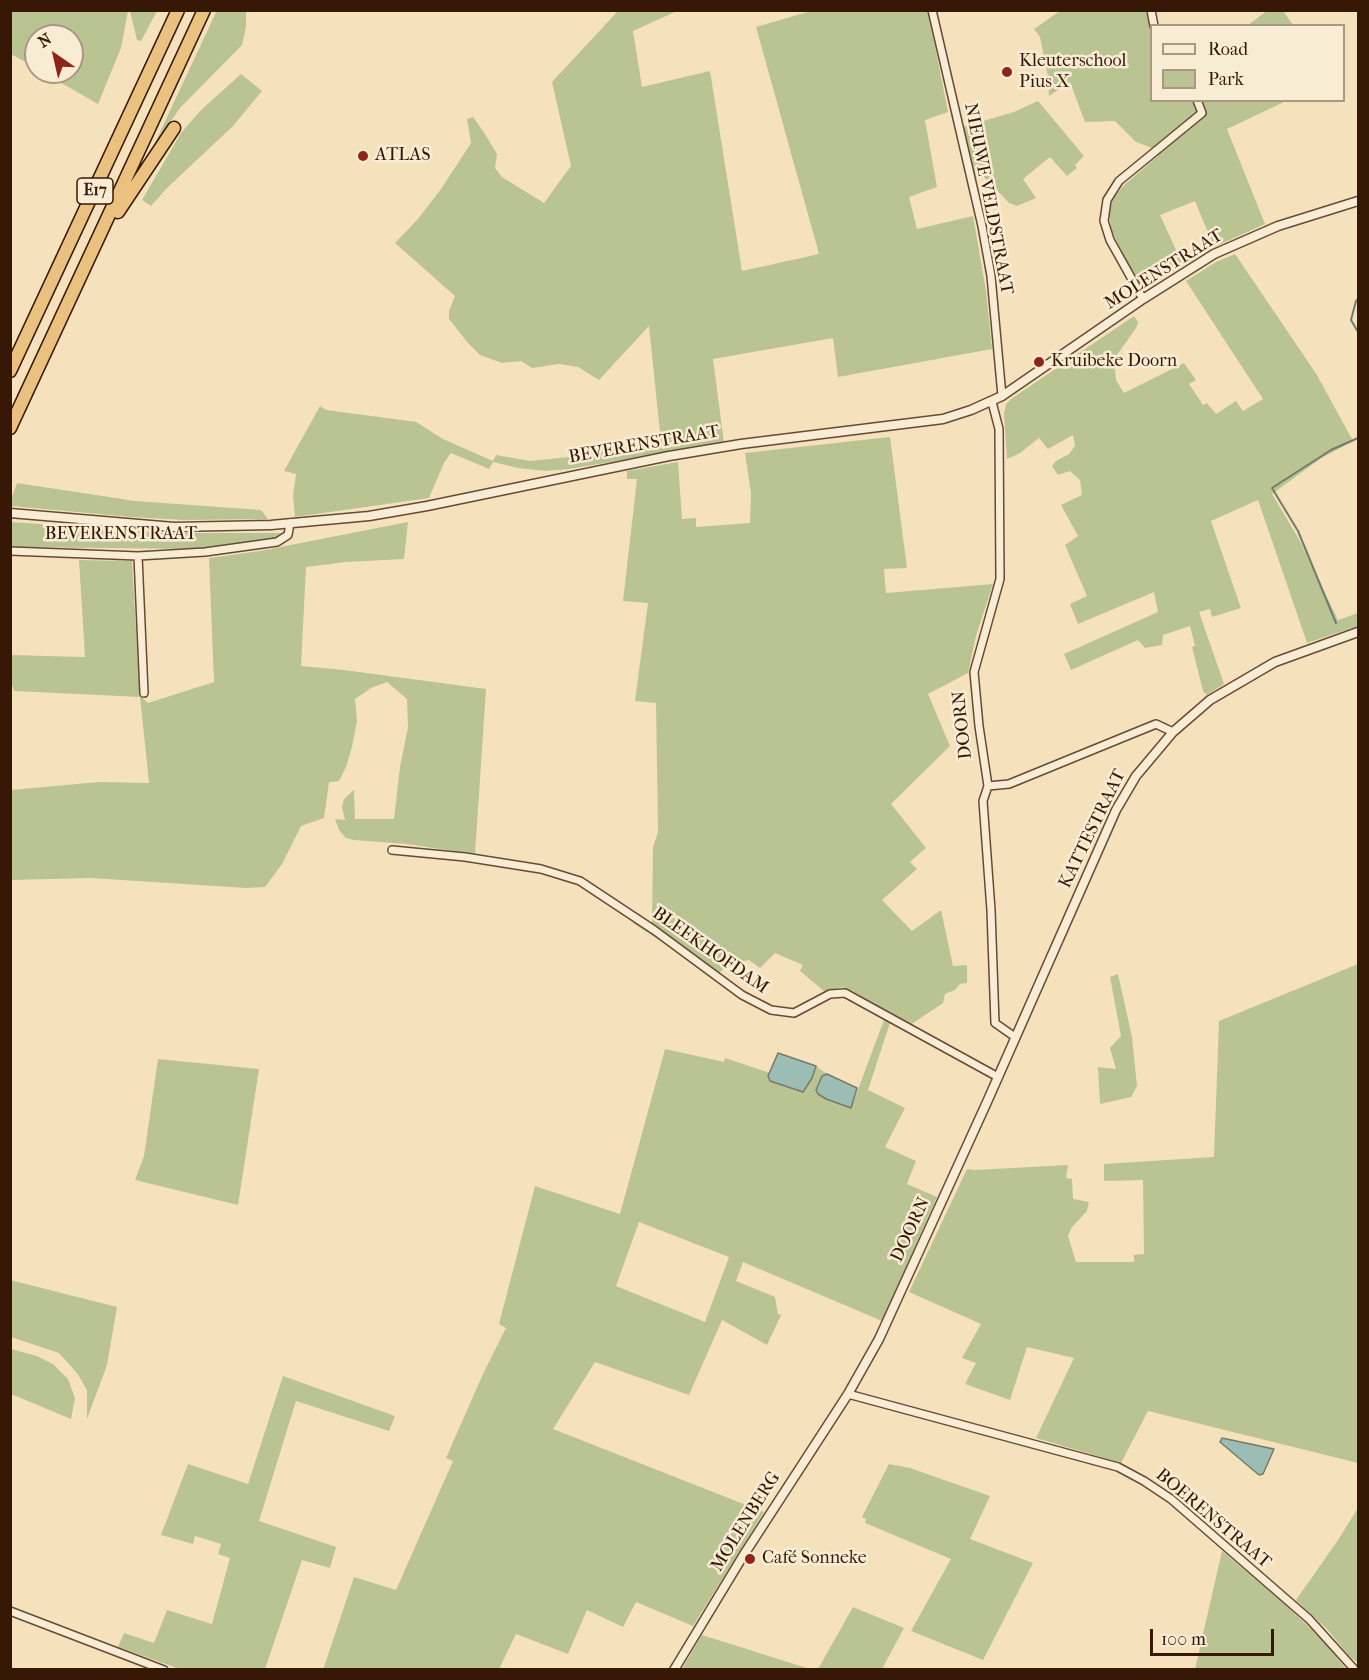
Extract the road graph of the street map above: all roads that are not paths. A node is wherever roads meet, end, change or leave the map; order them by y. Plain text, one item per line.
1 (169, 10) edge
2 (178, 10) edge
3 (204, 10) edge
4 (932, 10) edge
5 (148, 76) junction
6 (1198, 102) edge
7 (174, 128) dead end
8 (1359, 201) edge
9 (104, 229) junction
10 (1143, 299) junction
11 (10, 371) edge
12 (1002, 396) junction
13 (992, 402) junction
14 (10, 428) edge
15 (10, 513) edge
16 (290, 524) junction
17 (10, 551) edge
18 (138, 556) junction
19 (1359, 632) edge
20 (144, 693) dead end
21 (1173, 732) junction
22 (988, 786) junction
23 (392, 850) dead end
24 (1015, 1037) junction
25 (998, 1077) junction
26 (848, 1394) junction
27 (10, 1611) edge
28 (165, 1670) edge
29 (675, 1670) edge
30 (1355, 1670) edge

1 - 5 highway
2 - 5 highway, E17
3 - 9 highway, E17
4 - 12 street, NIEUWE VELDSTRAAT
5 - 11 highway, E17
6 - 10 street
7 - 9 highway
8 - 10 street, MOLENSTRAAT
9 - 14 highway, E17
10 - 12 street, MOLENSTRAAT
12 - 13 street, BEVERENSTRAAT
13 - 16 street, BEVERENSTRAAT
13 - 22 street, DOORN
15 - 16 street, BEVERENSTRAAT
16 - 18 street, BEVERENSTRAAT
17 - 18 street, BEVERENSTRAAT
18 - 20 street
19 - 21 street, KATTESTRAAT
21 - 22 street
21 - 24 street, KATTESTRAAT
22 - 24 street, DOORN
23 - 25 street, BLEEKHOFDAM
24 - 25 street, KATTESTRAAT
25 - 26 street, DOORN
26 - 29 street, MOLENBERG
26 - 30 street, BOERENSTRAAT
27 - 28 street

